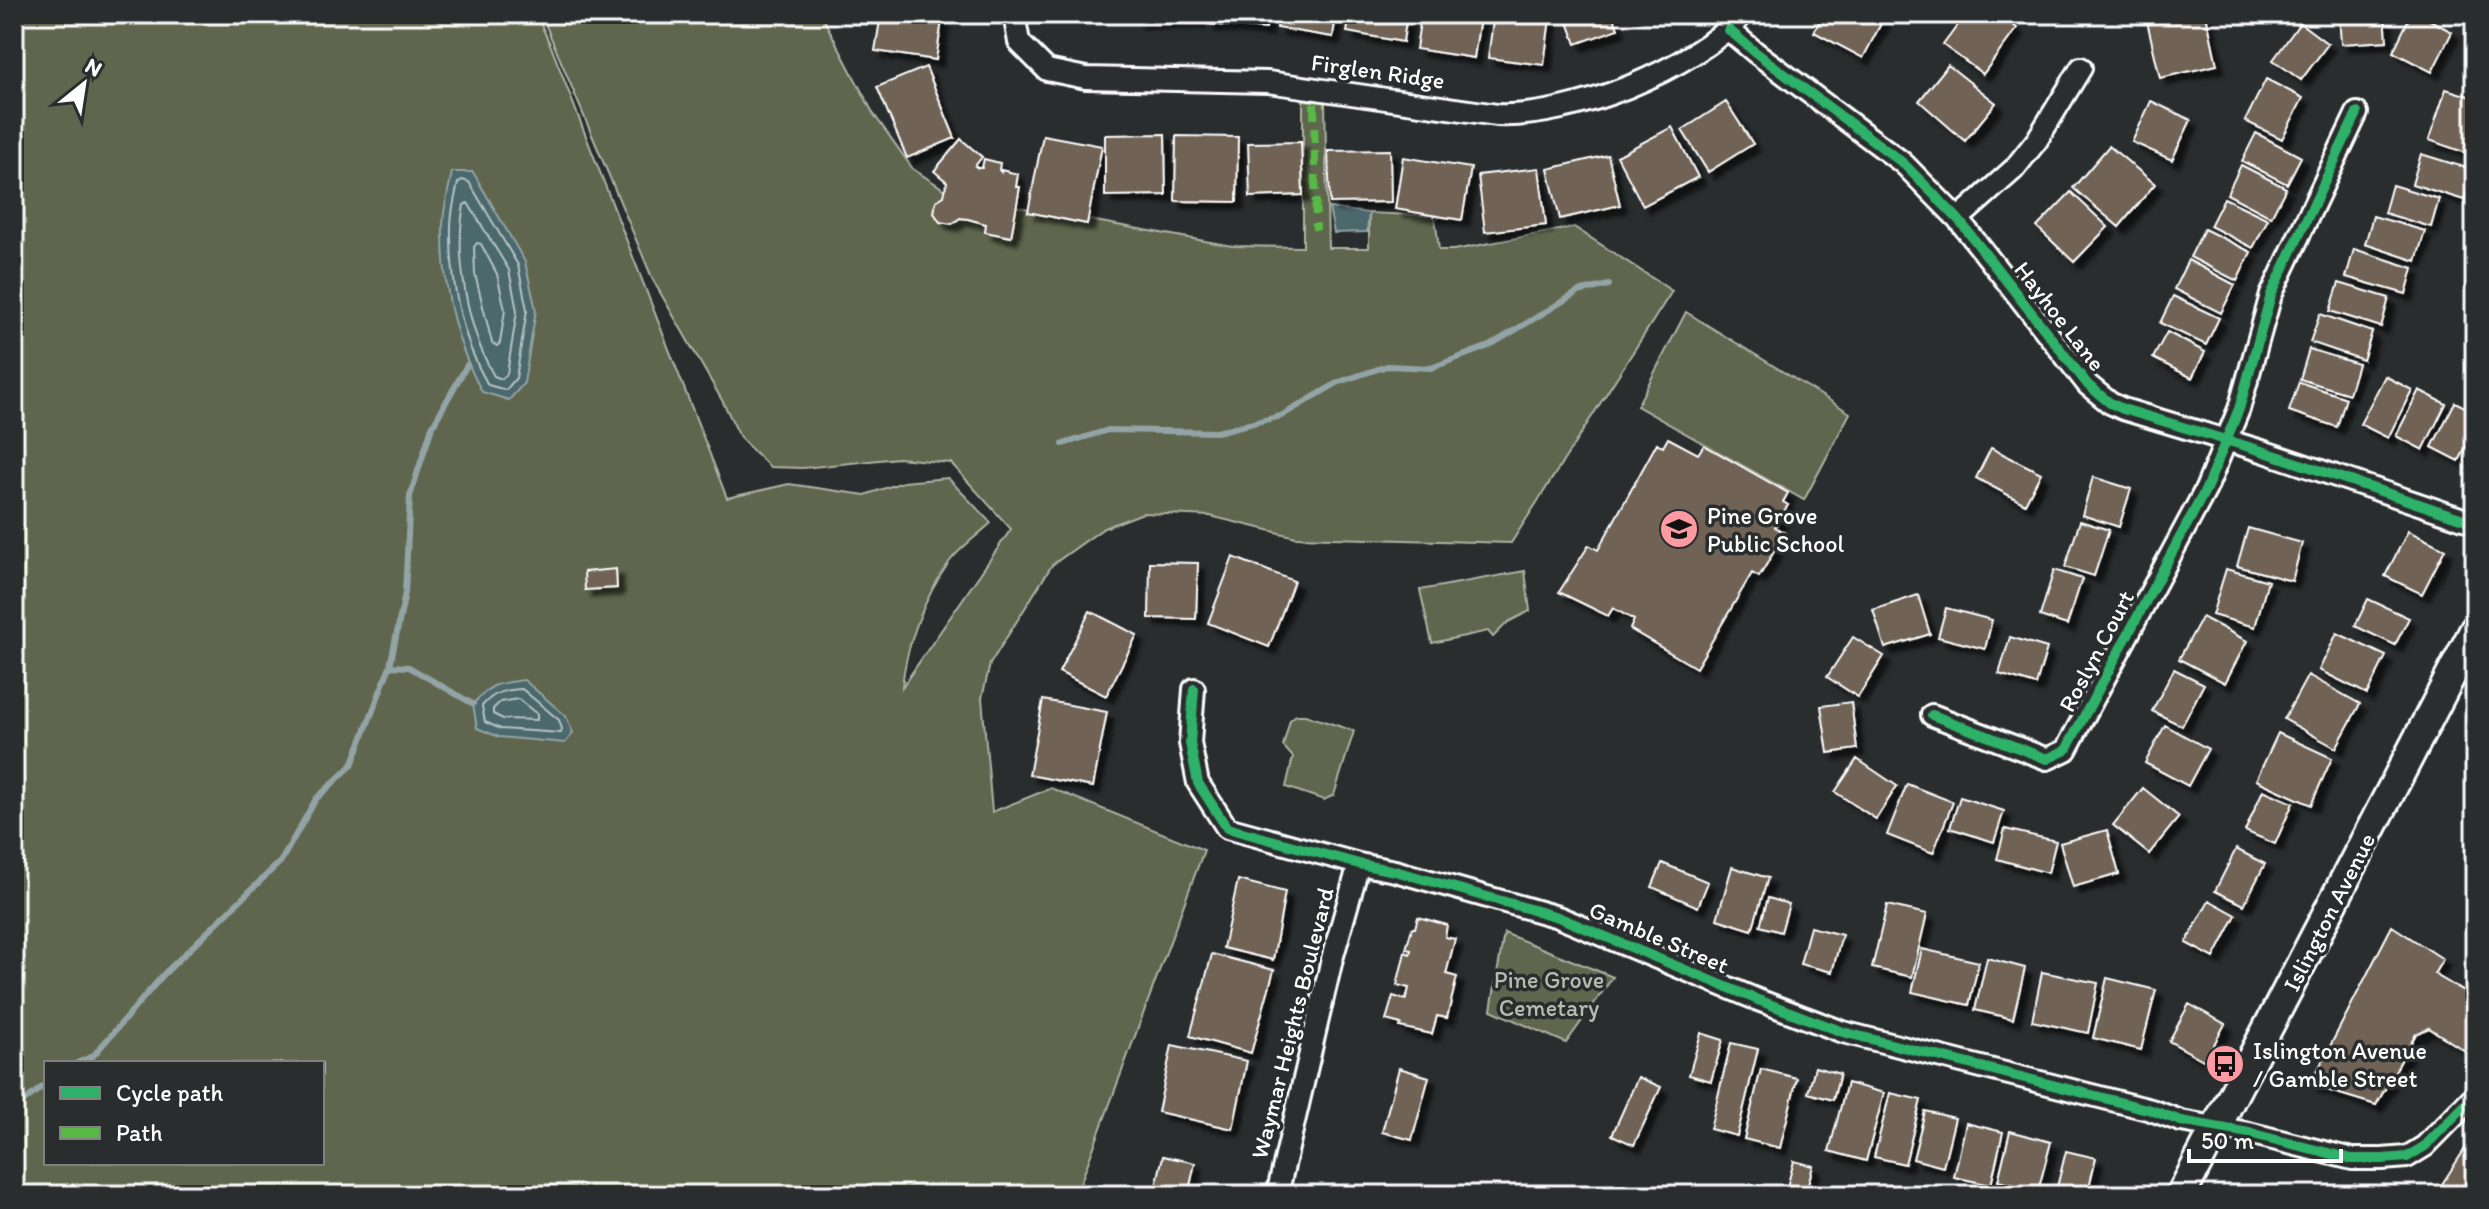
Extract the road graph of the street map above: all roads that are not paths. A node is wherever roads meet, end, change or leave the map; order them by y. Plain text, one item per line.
1 (1014, 14) edge
2 (1743, 14) edge
3 (1729, 30) junction
4 (2081, 68) dead end
5 (2357, 113) dead end
6 (1958, 219) junction
7 (2226, 442) junction
8 (2475, 523) edge
9 (2475, 629) edge
10 (1194, 689) dead end
11 (1932, 715) dead end
12 (1359, 864) junction
13 (2475, 1095) edge
14 (2218, 1127) junction
15 (1277, 1195) edge
16 (2181, 1195) edge

1 - 3 street, Firglen Ridge
2 - 3 street, Firglen Ridge
3 - 6 street, Hayhoe Lane
4 - 6 street
5 - 7 street, Roslyn Court
6 - 7 street, Hayhoe Lane
7 - 8 street, Hayhoe Lane
7 - 11 street, Roslyn Court
9 - 14 main road, Islington Avenue
10 - 12 street, Gamble Street
12 - 14 street, Gamble Street
12 - 15 street, Waymar Heights Boulevard
13 - 14 street, Gamble Street
14 - 16 main road, Islington Avenue

